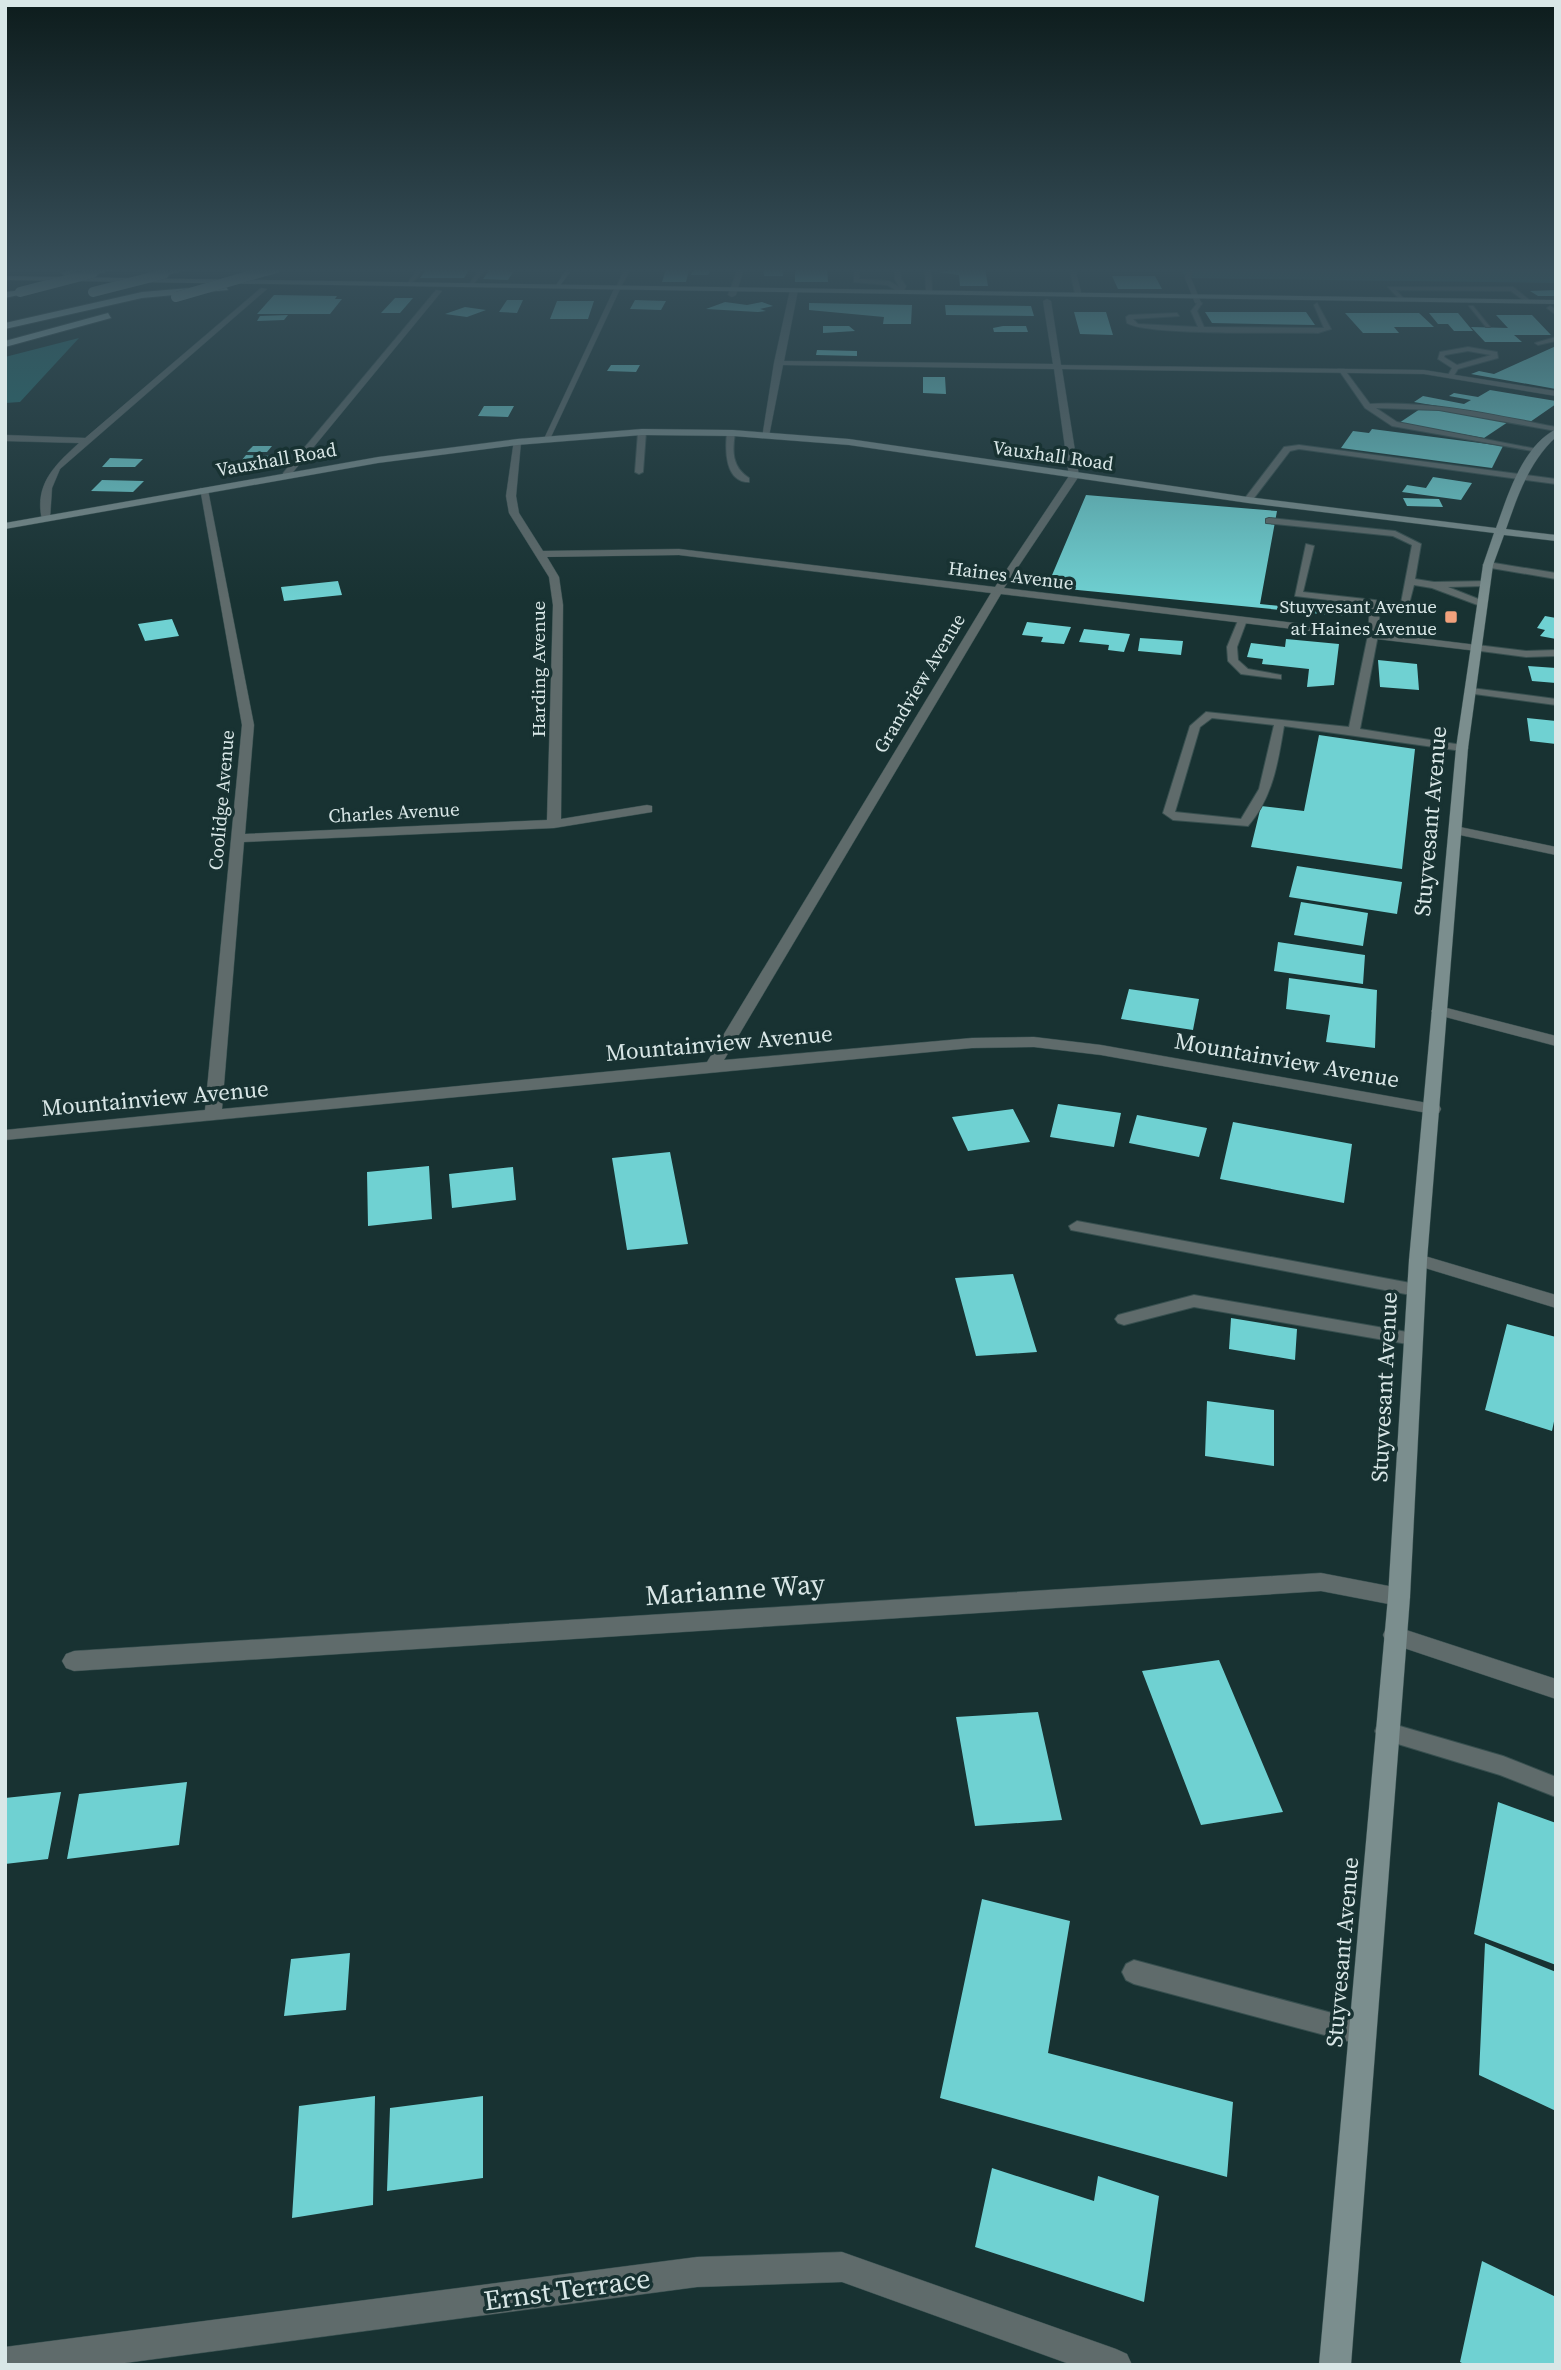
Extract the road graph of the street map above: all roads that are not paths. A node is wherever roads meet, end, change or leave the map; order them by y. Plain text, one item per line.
1 (159, 379) edge
2 (366, 379) edge
3 (575, 379) edge
4 (775, 379) edge
5 (1060, 379) edge
6 (1347, 379) edge
7 (1470, 379) edge
8 (1556, 394) edge
9 (1368, 406) junction
10 (1556, 431) edge
11 (642, 432) junction
12 (731, 433) junction
13 (765, 436) junction
14 (5, 438) edge
15 (546, 439) junction
16 (87, 441) junction
17 (517, 442) junction
18 (1538, 450) junction
19 (639, 472) dead end
20 (1073, 474) junction
21 (286, 475) junction
22 (1521, 476) junction
23 (746, 480) dead end
24 (1556, 482) edge
25 (203, 490) junction
26 (1248, 500) junction
27 (45, 519) junction
28 (1269, 521) dead end
29 (5, 526) edge
30 (1501, 532) junction
31 (1556, 538) edge
32 (1309, 546) dead end
33 (539, 554) junction
34 (1488, 565) junction
35 (1556, 576) edge
36 (1408, 581) junction
37 (1434, 585) junction
38 (997, 591) junction
39 (1484, 593) junction
40 (1375, 603) junction
41 (1242, 620) junction
42 (1373, 635) junction
43 (1477, 648) junction
44 (1556, 653) edge
45 (1277, 677) dead end
46 (1471, 691) junction
47 (1556, 702) edge
48 (1280, 721) junction
49 (1354, 731) junction
50 (1462, 748) junction
51 (647, 809) dead end
52 (554, 824) junction
53 (1455, 830) junction
54 (237, 838) junction
55 (1556, 851) edge
56 (1439, 1011) junction
57 (1556, 1041) edge
58 (712, 1066) junction
59 (1433, 1109) junction
60 (213, 1117) junction
61 (5, 1135) edge
62 (1077, 1226) dead end
63 (1418, 1260) junction
64 (1416, 1290) junction
65 (1556, 1302) edge
66 (1124, 1319) dead end
67 (1413, 1339) junction
68 (1399, 1597) junction
69 (1394, 1635) junction
70 (74, 1661) dead end
71 (1556, 1689) edge
72 (1386, 1731) junction
73 (1556, 1787) edge
74 (1134, 1972) dead end
75 (1362, 2033) junction
76 (5, 2363) edge
77 (1116, 2365) edge
78 (1335, 2365) edge

1 - 16 street
2 - 21 street
3 - 15 street
4 - 13 street
5 - 20 street
6 - 9 lane
7 - 8 street
9 - 10 lane
9 - 18 lane
10 - 18 main road, Stuyvesant Avenue
11 - 12 main road, Vauxhall Road
11 - 15 main road, Vauxhall Road
11 - 19 lane
12 - 13 main road, Vauxhall Road
12 - 23 lane
13 - 20 main road, Vauxhall Road
14 - 16 street
15 - 17 main road, Vauxhall Road
16 - 27 street
17 - 21 main road, Vauxhall Road
17 - 33 street, Harding Avenue
18 - 22 main road, Stuyvesant Avenue
20 - 26 main road, Vauxhall Road
20 - 38 street, Grandview Avenue
21 - 25 main road, Vauxhall Road
22 - 24 lane
22 - 26 lane
22 - 30 main road, Stuyvesant Avenue
25 - 27 main road, Vauxhall Road
25 - 54 street, Coolidge Avenue
26 - 30 main road, Vauxhall Road
27 - 29 main road, Vauxhall Road
28 - 36 lane
30 - 31 main road, Vauxhall Road
30 - 34 main road, Stuyvesant Avenue
32 - 40 lane
33 - 38 street, Haines Avenue
33 - 52 street, Harding Avenue
34 - 35 lane
34 - 39 main road, Stuyvesant Avenue
36 - 37 lane
36 - 40 lane
37 - 39 lane
37 - 39 lane
38 - 41 street, Haines Avenue
38 - 58 street, Grandview Avenue
39 - 43 main road, Stuyvesant Avenue
40 - 42 lane
41 - 42 street, Haines Avenue
41 - 45 lane
42 - 43 street, Haines Avenue
42 - 49 lane
43 - 44 lane
43 - 46 main road, Stuyvesant Avenue
46 - 47 lane
46 - 50 main road, Stuyvesant Avenue
48 - 48 lane
48 - 49 lane
49 - 50 lane
50 - 53 main road, Stuyvesant Avenue
51 - 52 street, Charles Avenue
52 - 54 street, Charles Avenue
53 - 55 street
53 - 56 main road, Stuyvesant Avenue
54 - 60 street, Coolidge Avenue
56 - 57 street
56 - 59 main road, Stuyvesant Avenue
58 - 59 street, Mountainview Avenue
58 - 60 street, Mountainview Avenue
59 - 63 main road, Stuyvesant Avenue
60 - 61 street, Mountainview Avenue
62 - 64 lane
63 - 64 main road, Stuyvesant Avenue
63 - 65 street
64 - 67 main road, Stuyvesant Avenue
66 - 67 lane
67 - 68 main road, Stuyvesant Avenue
68 - 69 main road, Stuyvesant Avenue
68 - 70 street, Marianne Way
69 - 71 street
69 - 72 main road, Stuyvesant Avenue
72 - 73 lane
72 - 75 main road, Stuyvesant Avenue
74 - 75 lane
75 - 78 main road, Stuyvesant Avenue
76 - 77 street, Ernst Terrace

